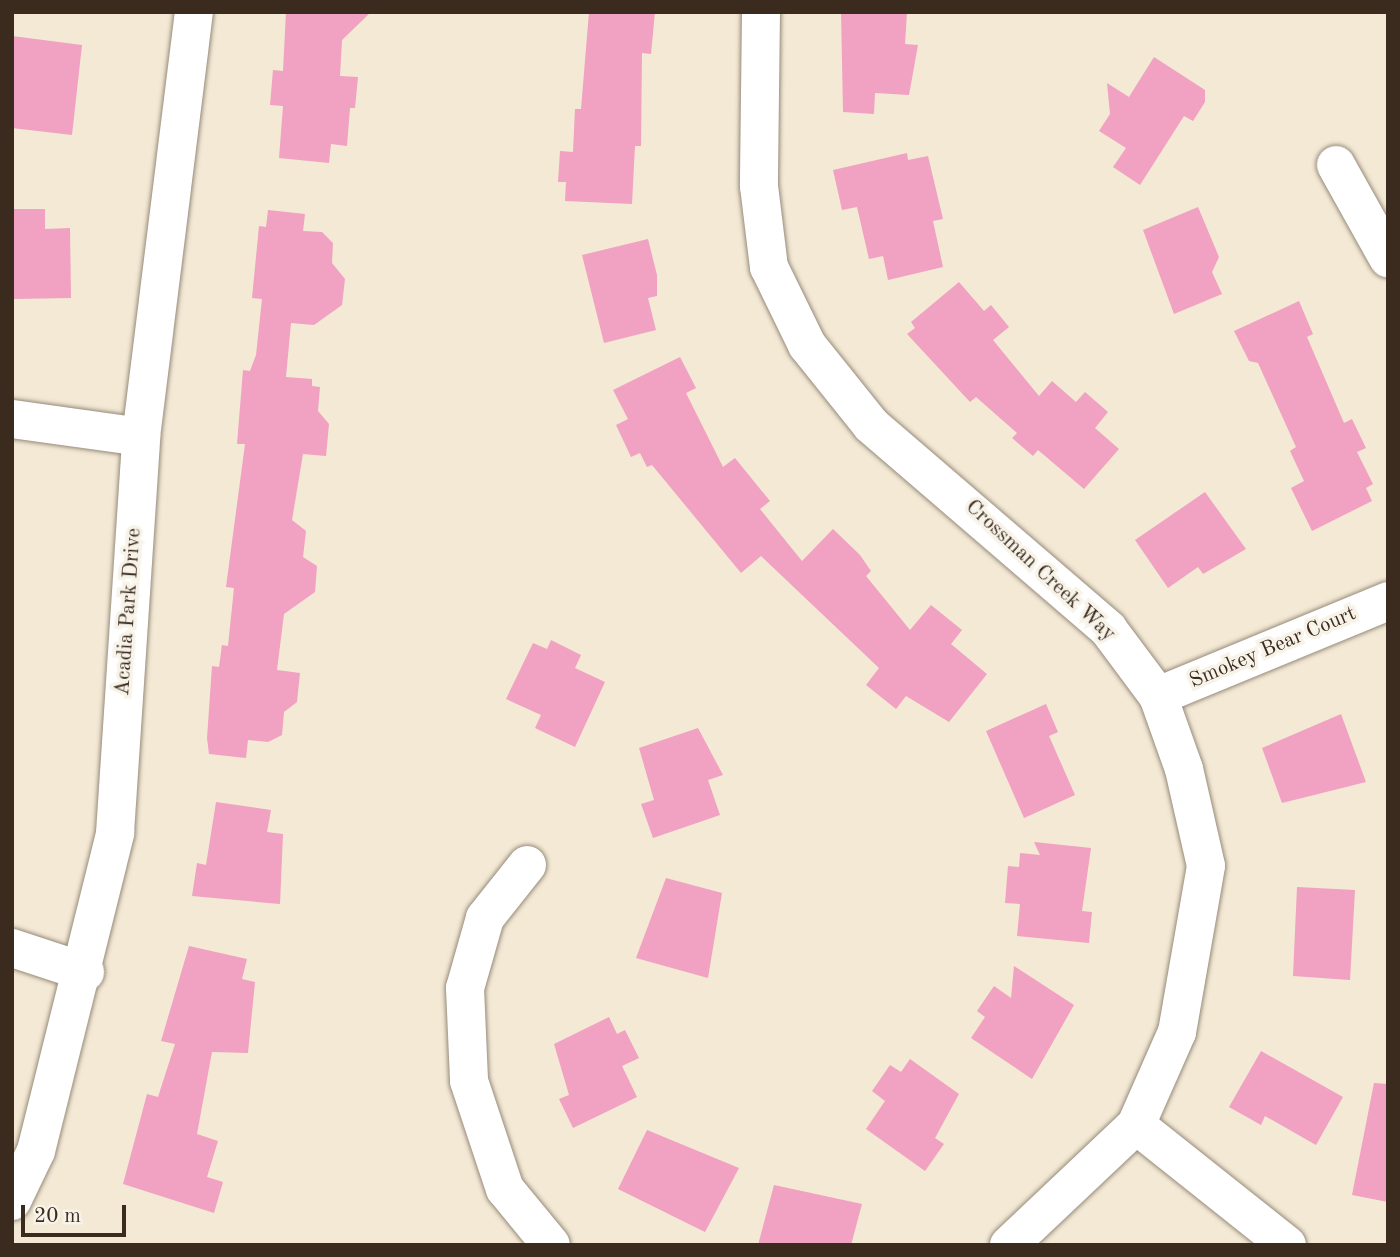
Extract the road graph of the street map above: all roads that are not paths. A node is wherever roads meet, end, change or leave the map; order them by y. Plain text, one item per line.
1 (194, 12) edge
2 (761, 12) edge
3 (1336, 165) dead end
4 (1388, 258) edge
5 (12, 419) edge
6 (141, 437) junction
7 (1388, 601) edge
8 (1158, 696) junction
9 (527, 864) dead end
10 (12, 948) edge
11 (85, 972) junction
12 (1136, 1125) junction
13 (12, 1201) edge
14 (551, 1245) edge
15 (1009, 1245) edge
16 (1287, 1245) edge

1 - 6 street, Acadia Park Drive
2 - 8 street, Crossman Creek Way
3 - 4 street
5 - 6 street
6 - 11 street, Acadia Park Drive
7 - 8 street, Smokey Bear Court
8 - 12 street, Crossman Creek Way
9 - 14 street
10 - 11 street
11 - 13 street, Acadia Park Drive
12 - 15 street, Crossman Creek Way
12 - 16 street

